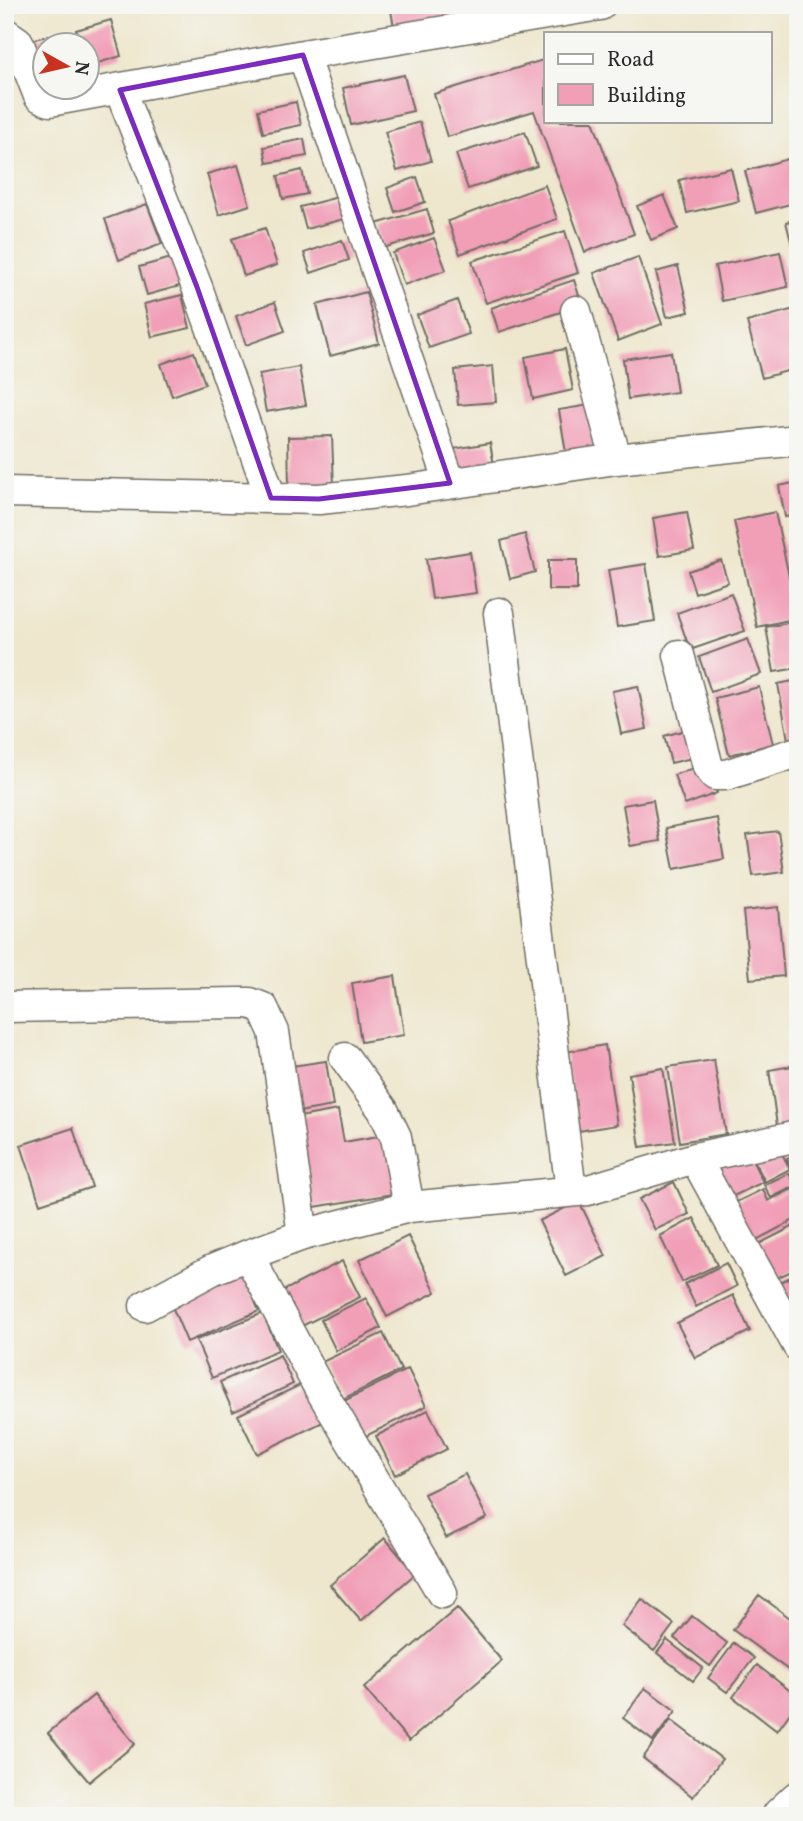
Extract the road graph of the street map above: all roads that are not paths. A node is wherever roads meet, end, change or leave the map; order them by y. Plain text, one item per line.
1 (600, 5) edge
2 (5, 33) edge
3 (303, 55) junction
4 (120, 90) junction
5 (576, 311) dead end
6 (798, 440) edge
7 (616, 459) junction
8 (450, 483) junction
9 (5, 492) edge
10 (271, 498) junction
11 (499, 613) dead end
12 (679, 655) dead end
13 (798, 751) edge
14 (5, 1007) edge
15 (345, 1058) dead end
16 (798, 1136) edge
17 (695, 1158) junction
18 (571, 1191) junction
19 (409, 1207) junction
20 (303, 1236) junction
21 (248, 1255) junction
22 (145, 1306) dead end
23 (798, 1346) edge
24 (442, 1593) dead end
25 (798, 1800) edge
26 (782, 1816) edge

1 - 3 street
2 - 4 street
3 - 4 street
3 - 8 street
4 - 10 street
5 - 7 street
6 - 7 street
7 - 8 street
8 - 10 street
9 - 10 street
11 - 18 street
12 - 13 street
14 - 20 street
15 - 19 street
16 - 17 street
17 - 18 street
17 - 23 street
18 - 19 street
19 - 20 street
20 - 21 street
21 - 22 street
21 - 24 street
25 - 26 street

